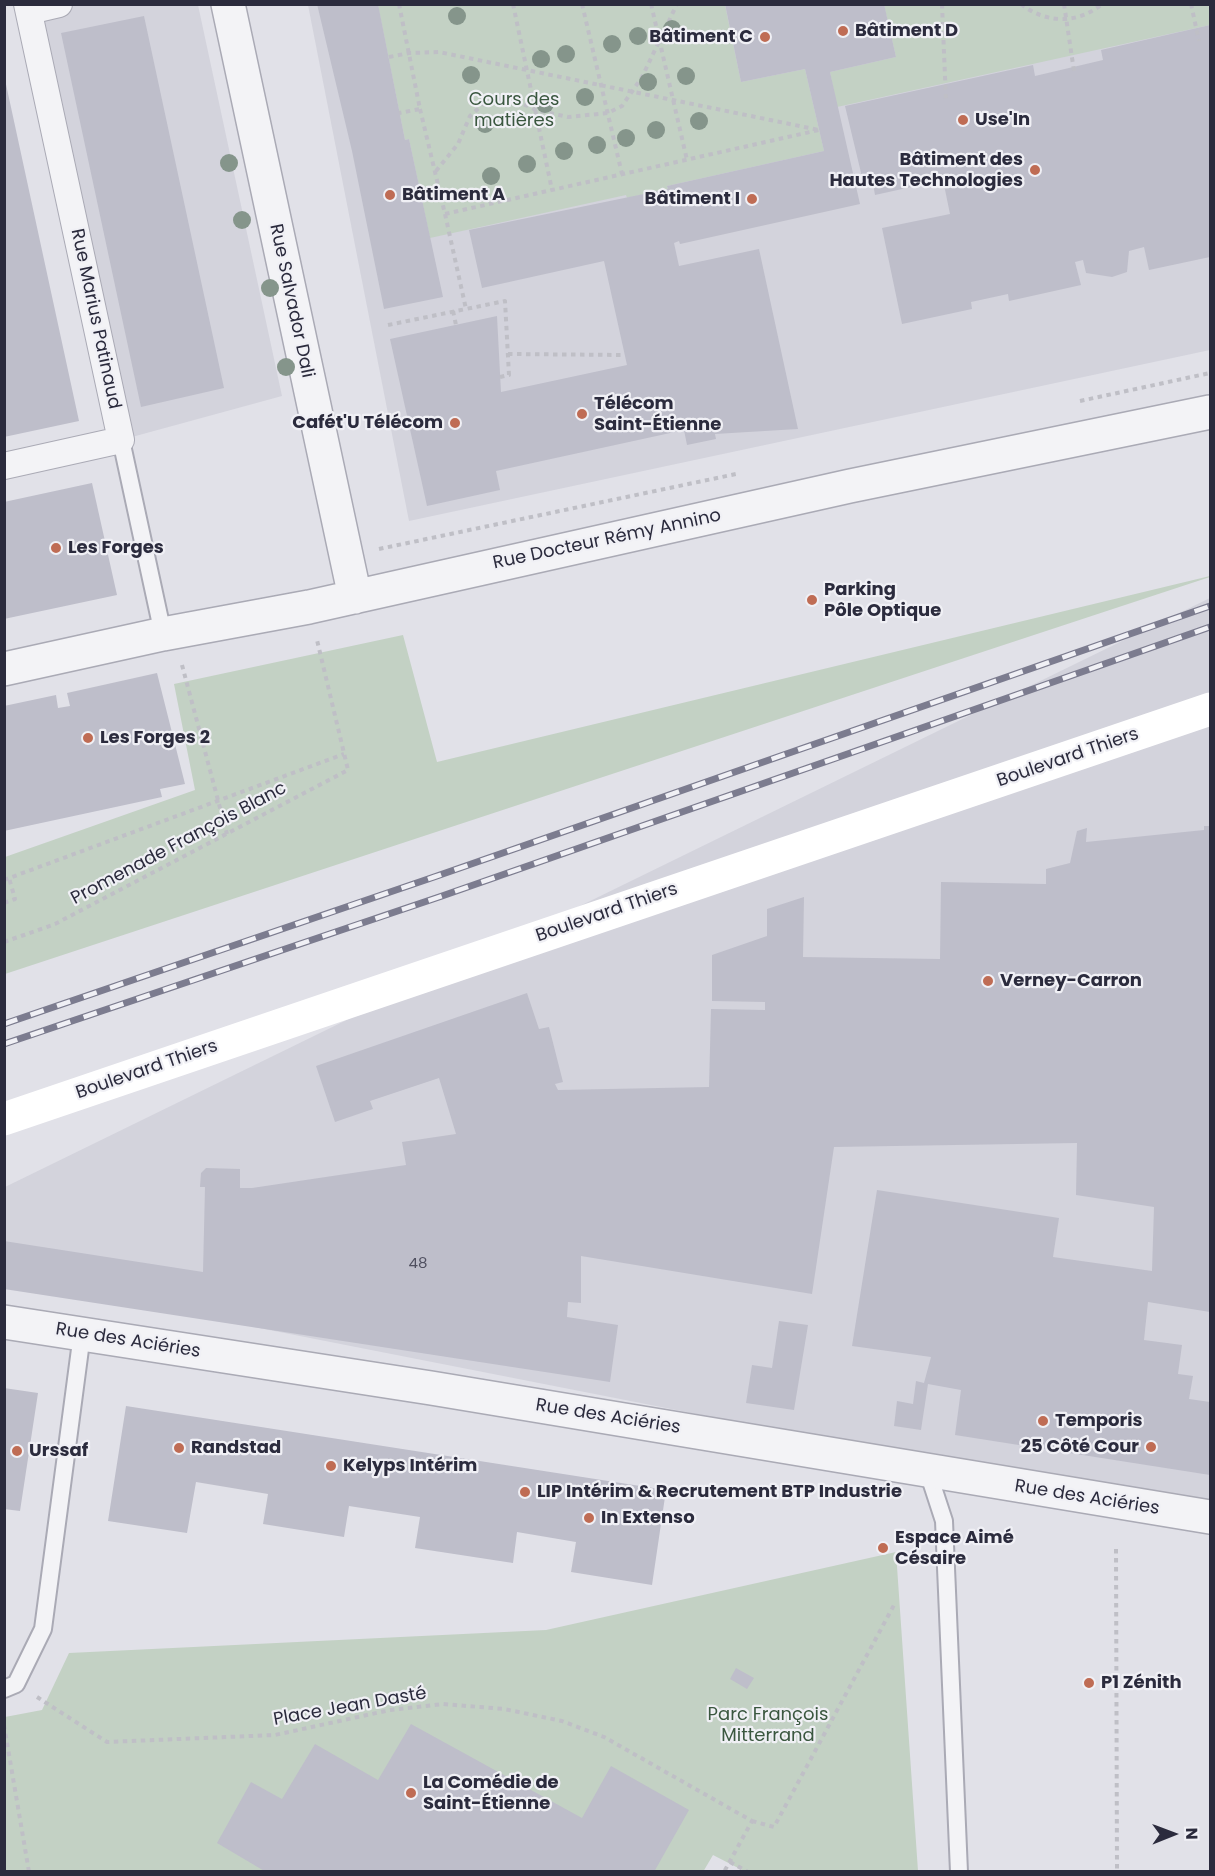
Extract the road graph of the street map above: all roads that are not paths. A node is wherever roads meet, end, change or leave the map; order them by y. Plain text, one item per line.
1 (60, 4) edge
2 (228, 4) edge
3 (28, 8) edge
4 (1210, 411) edge
5 (121, 440) junction
6 (4, 466) edge
7 (355, 597) junction
8 (168, 633) junction
9 (4, 669) edge
10 (1210, 709) edge
11 (4, 1119) edge
12 (4, 1322) edge
13 (82, 1334) junction
14 (927, 1472) junction
15 (1210, 1517) edge
16 (10, 1686) edge
17 (959, 1872) edge

1 - 3 street
2 - 7 street, Rue Salvador Dali
3 - 5 street, Rue Marius Patinaud
4 - 7 street, Rue Docteur Rémy Annino
5 - 6 street
5 - 8 lane, Rue Marius Patinaud
7 - 8 street, Rue Docteur Rémy Annino
8 - 9 street, Rue Docteur Rémy Annino
10 - 11 main road, Boulevard Thiers
12 - 13 street, Rue des Aciéries
13 - 14 street, Rue des Aciéries
13 - 16 lane
14 - 15 street, Rue des Aciéries
14 - 17 lane

